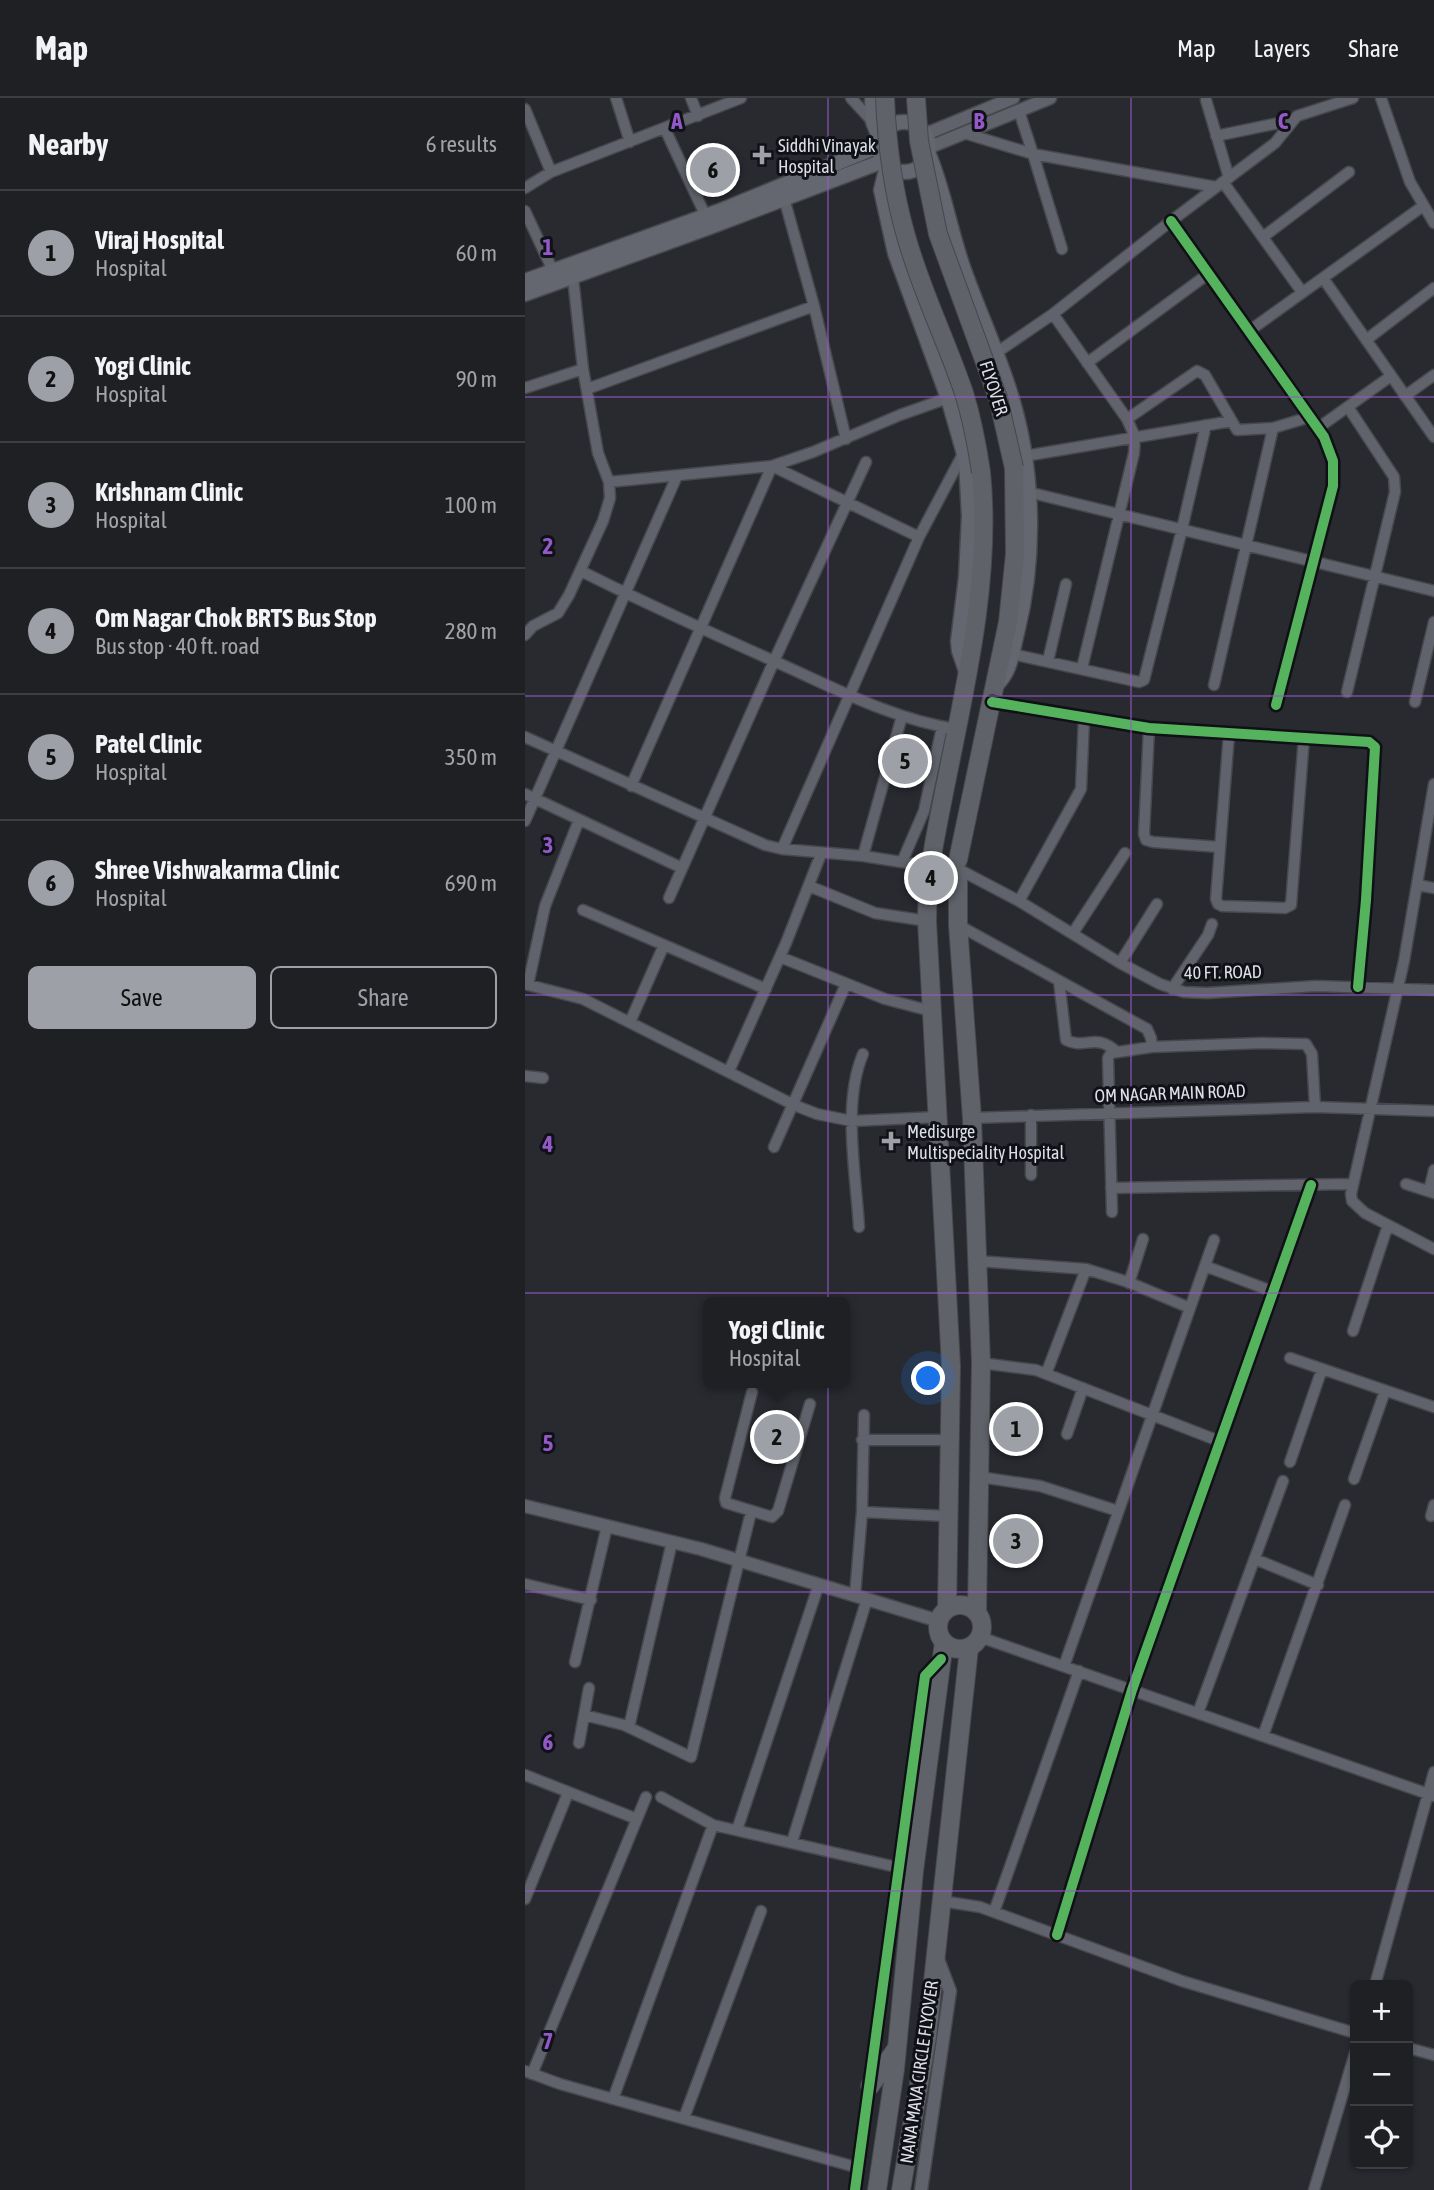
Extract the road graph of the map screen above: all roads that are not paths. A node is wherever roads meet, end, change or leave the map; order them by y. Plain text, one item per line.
1 (616, 98) edge
2 (691, 98) edge
3 (741, 98) edge
4 (851, 98) edge
5 (871, 98) edge
6 (885, 98) edge
7 (916, 98) edge
8 (924, 98) edge
9 (1013, 98) edge
10 (1050, 98) edge
11 (1353, 98) edge
12 (1381, 98) edge
13 (1206, 100) edge
14 (525, 109) edge
15 (1019, 111) junction
16 (698, 116) junction
17 (1293, 120) junction
18 (873, 122) junction
19 (665, 129) junction
20 (964, 133) junction
21 (1216, 135) junction
22 (630, 142) junction
23 (927, 142) junction
24 (879, 143) junction
25 (1033, 155) junction
26 (885, 163) junction
27 (551, 172) junction
28 (1349, 172) dead end
29 (1223, 182) junction
30 (525, 188) edge
31 (782, 193) junction
32 (1423, 206) junction
33 (525, 211) edge
34 (708, 221) junction
35 (1171, 221) junction
36 (1434, 223) edge
37 (1263, 237) junction
38 (1062, 249) dead end
39 (1208, 274) junction
40 (556, 277) junction
41 (573, 278) junction
42 (1323, 278) junction
43 (525, 281) edge
44 (1434, 288) edge
45 (1302, 292) junction
46 (525, 294) edge
47 (814, 306) junction
48 (1053, 314) junction
49 (1249, 331) junction
50 (1366, 340) junction
51 (996, 353) junction
52 (1087, 363) junction
53 (583, 369) junction
54 (1434, 375) edge
55 (1391, 376) junction
56 (525, 388) edge
57 (587, 389) junction
58 (1405, 396) junction
59 (948, 398) junction
60 (1348, 407) junction
61 (1310, 417) junction
62 (1126, 419) junction
63 (1232, 421) junction
64 (1206, 425) junction
65 (1273, 428) junction
66 (1318, 428) junction
67 (1135, 437) junction
68 (1434, 437) edge
69 (846, 439) junction
70 (964, 452) junction
71 (866, 462) dead end
72 (1019, 462) junction
73 (772, 466) junction
74 (677, 476) junction
75 (609, 482) junction
76 (1028, 492) junction
77 (848, 503) junction
78 (1118, 513) junction
79 (1182, 529) junction
80 (919, 537) junction
81 (1246, 544) junction
82 (1313, 561) junction
83 (581, 570) junction
84 (1375, 576) junction
85 (1066, 584) dead end
86 (1434, 591) edge
87 (626, 593) junction
88 (1434, 622) edge
89 (700, 629) junction
90 (525, 635) edge
91 (1012, 654) junction
92 (774, 661) junction
93 (1048, 661) junction
94 (1082, 668) junction
95 (966, 671) junction
96 (1214, 685) dead end
97 (1347, 692) dead end
98 (993, 694) junction
99 (850, 695) junction
100 (1415, 702) dead end
101 (1276, 705) dead end
102 (902, 716) junction
103 (1084, 718) junction
104 (949, 728) junction
105 (1149, 728) junction
106 (1229, 734) junction
107 (525, 737) edge
108 (1304, 737) junction
109 (557, 752) junction
110 (1434, 783) edge
111 (631, 786) junction
112 (530, 797) edge
113 (705, 818) junction
114 (579, 820) junction
115 (525, 821) edge
116 (1431, 822) edge
117 (1219, 847) junction
118 (782, 849) junction
119 (1125, 853) dead end
120 (821, 854) junction
121 (863, 856) junction
122 (902, 862) junction
123 (929, 865) junction
124 (683, 868) junction
125 (959, 869) junction
126 (1418, 885) junction
127 (809, 886) junction
128 (1434, 888) edge
129 (669, 898) dead end
130 (1019, 901) junction
131 (1157, 904) dead end
132 (583, 910) dead end
133 (927, 921) junction
134 (1212, 924) dead end
135 (958, 925) junction
136 (1073, 933) junction
137 (664, 944) junction
138 (780, 957) junction
139 (1120, 963) junction
140 (1059, 981) junction
141 (527, 984) edge
142 (846, 984) junction
143 (1359, 986) junction
144 (766, 989) junction
145 (1172, 989) junction
146 (1397, 990) junction
147 (1434, 990) edge
148 (931, 1011) junction
149 (630, 1022) junction
150 (1152, 1048) junction
151 (1117, 1052) junction
152 (863, 1054) dead end
153 (729, 1071) junction
154 (525, 1076) edge
155 (543, 1078) dead end
156 (794, 1105) junction
157 (1315, 1107) junction
158 (1369, 1109) junction
159 (1434, 1111) edge
160 (1109, 1112) junction
161 (1031, 1115) junction
162 (939, 1117) junction
163 (972, 1118) junction
164 (852, 1121) junction
165 (774, 1147) dead end
166 (1434, 1171) edge
167 (1031, 1175) dead end
168 (1352, 1184) junction
169 (1406, 1184) dead end
170 (1311, 1185) junction
171 (1111, 1188) junction
172 (1431, 1192) edge
173 (1112, 1212) dead end
174 (1388, 1225) junction
175 (859, 1227) dead end
176 (1143, 1239) dead end
177 (1214, 1240) dead end
178 (1434, 1249) edge
179 (978, 1261) junction
180 (1205, 1266) junction
181 (1086, 1269) junction
182 (1129, 1283) junction
183 (1274, 1292) junction
184 (1190, 1308) junction
185 (1353, 1331) dead end
186 (1290, 1358) dead end
187 (981, 1363) junction
188 (1322, 1369) junction
189 (1046, 1374) junction
190 (1083, 1388) junction
191 (1385, 1391) junction
192 (751, 1392) dead end
193 (810, 1404) dead end
194 (1434, 1407) edge
195 (864, 1415) dead end
196 (1151, 1416) junction
197 (1067, 1434) dead end
198 (862, 1440) junction
199 (950, 1440) junction
200 (1219, 1441) junction
201 (1290, 1462) dead end
202 (980, 1477) junction
203 (1354, 1479) dead end
204 (1283, 1481) dead end
205 (1345, 1505) dead end
206 (525, 1506) edge
207 (1118, 1511) junction
208 (751, 1512) junction
209 (862, 1512) junction
210 (947, 1516) junction
211 (607, 1526) junction
212 (672, 1542) junction
213 (1255, 1559) junction
214 (739, 1560) junction
215 (525, 1584) edge
216 (818, 1584) junction
217 (1318, 1585) junction
218 (861, 1597) junction
219 (591, 1600) junction
220 (977, 1612) junction
221 (943, 1614) junction
222 (975, 1643) junction
223 (942, 1651) junction
224 (575, 1662) dead end
225 (1064, 1666) junction
226 (1079, 1671) junction
227 (589, 1688) dead end
228 (1132, 1690) junction
229 (1198, 1713) junction
230 (584, 1715) junction
231 (629, 1727) junction
232 (1263, 1737) junction
233 (579, 1743) dead end
234 (1434, 1772) edge
235 (525, 1775) edge
236 (568, 1793) junction
237 (1430, 1795) edge
238 (646, 1797) dead end
239 (661, 1797) dead end
240 (638, 1819) junction
241 (713, 1825) junction
242 (737, 1830) junction
243 (792, 1842) junction
244 (907, 1869) junction
245 (525, 1899) edge
246 (941, 1900) junction
247 (761, 1911) dead end
248 (994, 1912) junction
249 (1056, 1935) junction
250 (936, 1953) junction
251 (1376, 1980) edge
252 (1350, 2031) edge
253 (897, 2048) junction
254 (1413, 2049) edge
255 (1434, 2055) edge
256 (1350, 2070) edge
257 (528, 2072) edge
258 (870, 2085) junction
259 (613, 2098) junction
260 (684, 2118) junction
261 (859, 2168) junction
262 (925, 2189) edge
263 (855, 2190) edge
264 (877, 2190) edge
265 (901, 2190) edge
266 (1314, 2190) edge

1 - 22 street
2 - 16 street
3 - 16 street
4 - 18 street
5 - 18 main road
6 - 95 highway, FLYOVER, bridge
7 - 72 highway, FLYOVER, bridge
8 - 23 main road
9 - 23 street
10 - 15 street
11 - 17 street
12 - 32 street
13 - 21 street
14 - 27 street
15 - 20 street
15 - 25 street
16 - 19 street
17 - 21 street
17 - 29 street
18 - 24 main road
19 - 22 street
19 - 34 street
20 - 23 street
20 - 25 street
21 - 29 street
22 - 27 street
23 - 24 main road
23 - 26 main road
23 - 51 main road
24 - 26 main road
24 - 31 main road
25 - 29 street
25 - 38 street
26 - 31 main road
26 - 59 main road
27 - 30 street
28 - 37 street
29 - 35 street
29 - 37 street
31 - 34 main road
31 - 47 street
32 - 36 street
32 - 42 street
33 - 40 street
34 - 40 main road
34 - 41 main road
35 - 39 street
35 - 48 street
37 - 45 street
39 - 49 street
39 - 52 street
40 - 41 main road
40 - 43 main road
40 - 46 main road
41 - 53 street
42 - 45 street
42 - 50 street
44 - 50 street
45 - 49 street
47 - 57 street
47 - 69 street
48 - 51 street
48 - 52 street
49 - 61 street
50 - 55 street
51 - 72 main road
52 - 62 street
53 - 56 street
53 - 57 street
54 - 58 street
55 - 58 street
55 - 60 street
57 - 75 street
58 - 68 street
59 - 69 street
59 - 70 main road
60 - 66 street
60 - 84 street
61 - 65 street
61 - 66 street
62 - 63 street
62 - 67 street
63 - 64 street
63 - 65 street
64 - 67 street
64 - 79 street
65 - 81 street
66 - 82 street
67 - 72 street
67 - 78 street
69 - 73 street
70 - 80 street
70 - 95 main road
71 - 77 street
72 - 76 main road
72 - 98 highway, FLYOVER
73 - 74 street
73 - 77 street
73 - 89 street
74 - 75 street
74 - 87 street
75 - 83 street
76 - 78 street
76 - 91 main road
77 - 80 street
77 - 92 street
78 - 79 street
78 - 94 street
79 - 81 street
79 - 94 street
80 - 99 street
81 - 82 street
81 - 96 street
82 - 84 street
82 - 101 street
83 - 87 street
83 - 90 street
84 - 86 street
84 - 97 street
85 - 93 street
87 - 89 street
87 - 109 street
88 - 100 street
89 - 92 street
89 - 111 street
91 - 93 street
91 - 98 main road
92 - 99 street
92 - 113 street
93 - 94 street
95 - 104 highway, FLYOVER
98 - 103 street
98 - 125 highway, FLYOVER
99 - 102 street
99 - 118 street
102 - 104 street
102 - 121 street
103 - 105 street
103 - 130 street
104 - 122 street
104 - 123 highway, FLYOVER
105 - 106 street
105 - 117 street
106 - 108 street
106 - 117 street
107 - 109 street
108 - 117 street
108 - 143 street
109 - 111 street
109 - 112 street
110 - 116 street
111 - 113 street
112 - 114 street
112 - 115 street
113 - 118 street
113 - 124 street
114 - 124 street
114 - 141 street
116 - 126 street
118 - 120 street
119 - 136 street
120 - 121 street
120 - 127 street
121 - 122 street
122 - 123 street
123 - 125 highway
123 - 125 highway
123 - 133 highway, FLYOVER
124 - 129 street
125 - 130 street, 40 FT. ROAD
125 - 135 highway, FLYOVER
126 - 128 street
126 - 146 street
127 - 133 street
127 - 138 street
130 - 136 street, 40 FT. ROAD
131 - 139 street
132 - 137 street
133 - 148 highway, FLYOVER
134 - 145 street
135 - 140 street
135 - 163 highway, FLYOVER
136 - 139 street, 40 FT. ROAD
137 - 144 street
137 - 149 street
138 - 142 street
138 - 144 street
139 - 145 street, 40 FT. ROAD
140 - 150 street
140 - 151 street
141 - 149 street
142 - 148 street
142 - 156 street
143 - 145 street, 40 FT. ROAD
143 - 146 street, 40 FT. ROAD
144 - 153 street
146 - 147 street, 40 FT. ROAD
146 - 158 street
148 - 162 highway, FLYOVER
149 - 153 street
150 - 151 street
150 - 157 street
151 - 160 street
152 - 164 street
153 - 156 street
154 - 155 street
156 - 164 street
156 - 165 street
157 - 158 street, OM NAGAR MAIN ROAD
157 - 160 street, OM NAGAR MAIN ROAD
158 - 159 street
158 - 168 street
160 - 161 street, OM NAGAR MAIN ROAD
160 - 171 street
161 - 163 street, OM NAGAR MAIN ROAD
161 - 167 street
162 - 164 street
162 - 199 highway, FLYOVER
163 - 179 highway, FLYOVER
164 - 175 street
166 - 172 street
168 - 170 street
168 - 174 street
169 - 172 street
170 - 171 street
170 - 183 street
171 - 173 street
174 - 178 street
174 - 185 street
176 - 182 street
177 - 180 street
179 - 181 street
179 - 187 highway, FLYOVER
180 - 183 street
180 - 184 street
181 - 182 street
181 - 189 street
182 - 184 street
183 - 200 street
184 - 196 street
186 - 188 street
187 - 189 street
187 - 202 highway, FLYOVER
188 - 191 street
188 - 201 street
189 - 190 street
190 - 196 street
190 - 197 street
191 - 194 street
191 - 203 street
192 - 208 street
193 - 208 street
195 - 198 street
196 - 200 street
196 - 207 street
198 - 199 street
198 - 209 street
199 - 210 highway, FLYOVER
200 - 228 street
202 - 207 street
202 - 220 highway, FLYOVER
204 - 213 street
205 - 217 street
206 - 211 street
207 - 225 street
208 - 214 street
209 - 210 street
209 - 218 street
210 - 221 highway, FLYOVER
211 - 212 street
211 - 219 street
212 - 214 street
212 - 231 street
213 - 217 street
213 - 229 street
214 - 216 street
214 - 231 street
215 - 219 street
216 - 218 street
216 - 242 street
217 - 232 street
218 - 221 street
218 - 243 street
219 - 224 street
220 - 221 highway
220 - 222 highway
221 - 223 highway
222 - 223 highway
222 - 225 street
222 - 246 highway, NANA MAVA CIRCLE FLYOVER
223 - 244 highway, NANA MAVA CIRCLE FLYOVER
225 - 226 street
226 - 228 street
226 - 248 street
227 - 230 street
228 - 229 street
228 - 249 street
229 - 232 street
230 - 231 street
230 - 233 street
232 - 237 street
234 - 237 street
235 - 236 street
236 - 240 street
236 - 245 street
237 - 251 street
238 - 240 street
239 - 241 street
240 - 257 street
241 - 242 street
241 - 259 street
242 - 243 street
243 - 244 street
244 - 253 highway, NANA MAVA CIRCLE FLYOVER
244 - 258 street
246 - 248 street
246 - 250 highway, NANA MAVA CIRCLE FLYOVER
247 - 260 street
248 - 249 street
249 - 252 street
250 - 262 street
250 - 265 highway, NANA MAVA CIRCLE FLYOVER
253 - 258 highway
253 - 264 highway, NANA MAVA CIRCLE FLYOVER
254 - 255 street
256 - 266 street
257 - 259 street
258 - 261 street
259 - 260 street
260 - 261 street
261 - 263 street

